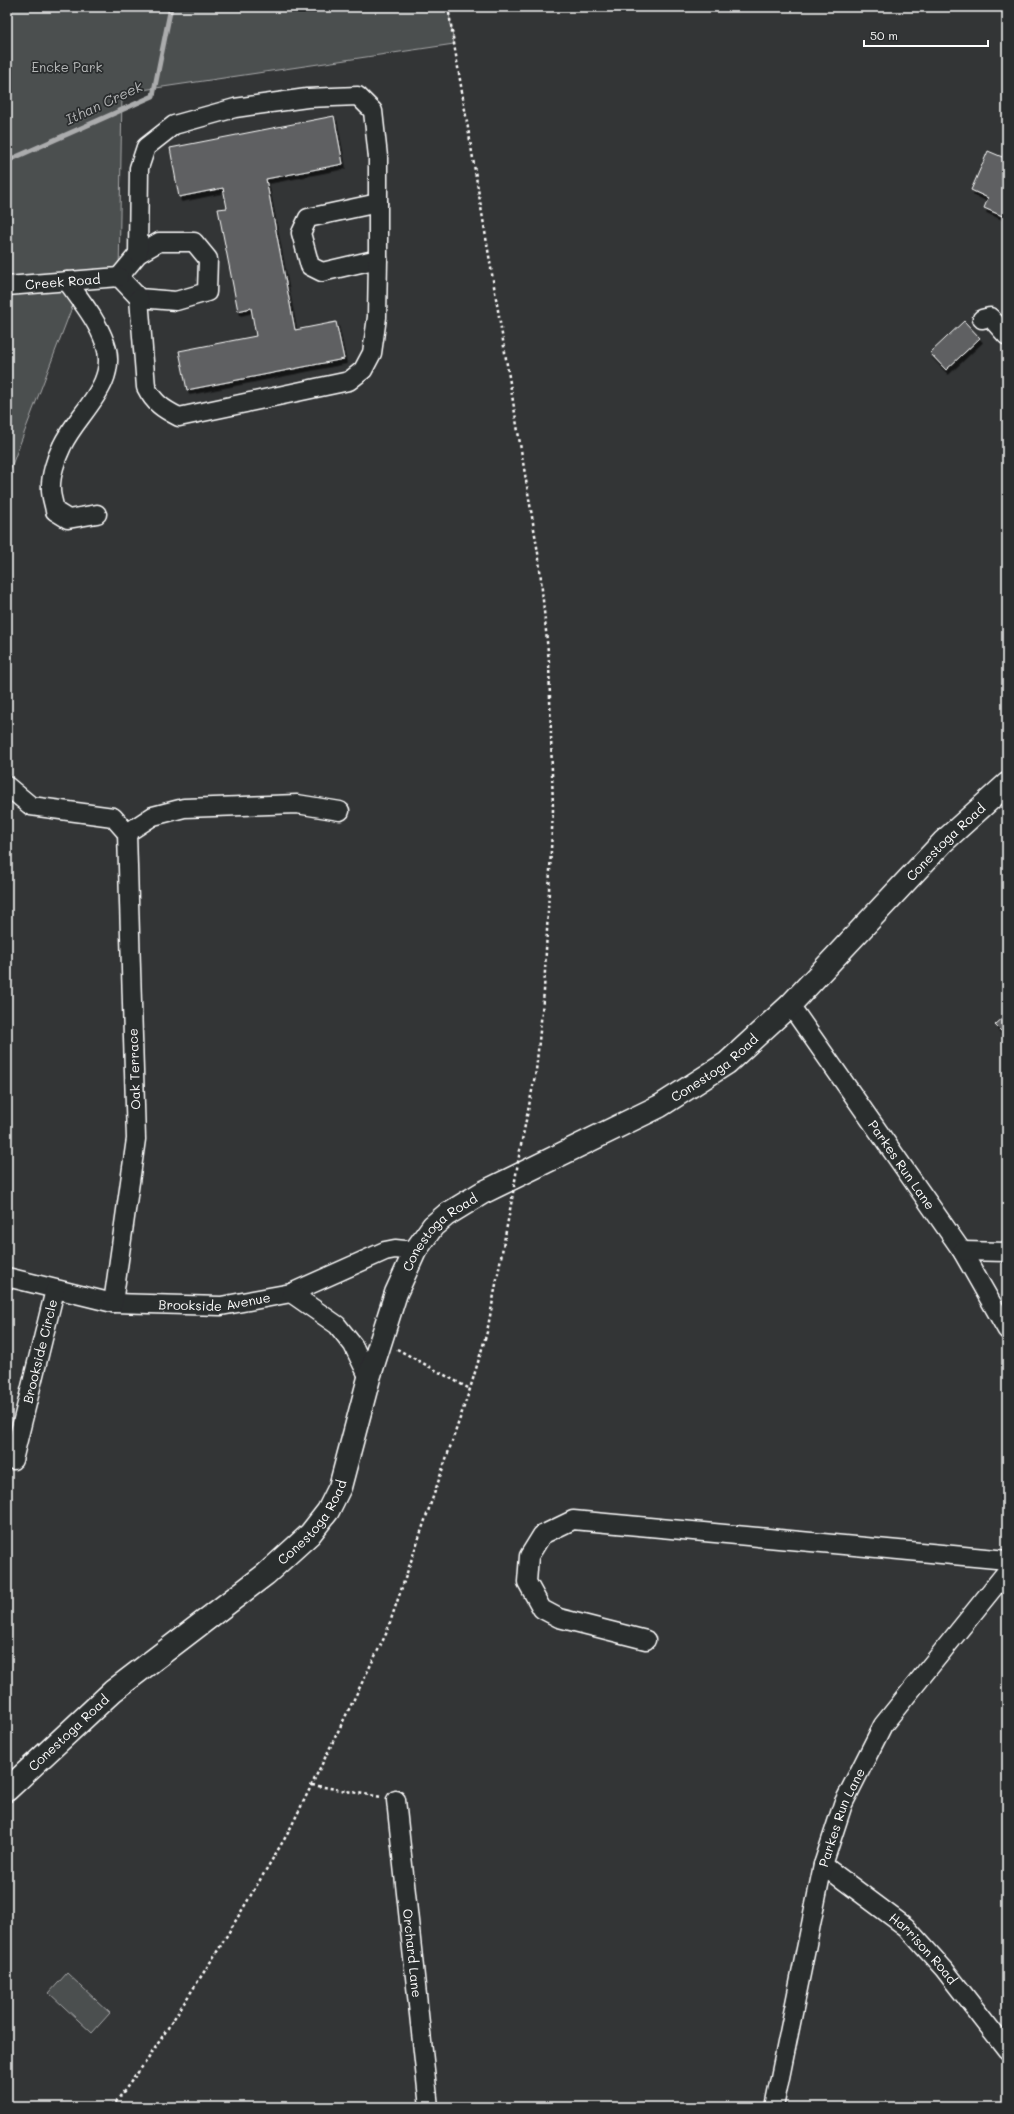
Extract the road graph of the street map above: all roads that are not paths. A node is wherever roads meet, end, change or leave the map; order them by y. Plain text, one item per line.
1 (378, 203) junction
2 (138, 254) junction
3 (378, 259) junction
4 (119, 277) junction
5 (67, 281) junction
6 (7, 286) edge
7 (139, 298) junction
8 (982, 319) dead end
9 (1007, 336) edge
10 (97, 514) dead end
11 (1007, 784) edge
12 (7, 786) edge
13 (340, 811) dead end
14 (127, 833) junction
15 (790, 1004) junction
16 (415, 1251) junction
17 (962, 1251) junction
18 (1007, 1252) edge
19 (7, 1277) edge
20 (55, 1290) junction
21 (291, 1293) junction
22 (113, 1303) junction
23 (1007, 1330) edge
24 (369, 1378) junction
25 (13, 1460) dead end
26 (1007, 1560) edge
27 (1007, 1572) edge
28 (646, 1640) dead end
29 (10, 1780) edge
30 (396, 1800) road end
31 (822, 1865) junction
32 (1007, 2050) edge
33 (429, 2107) edge
34 (774, 2107) edge

1 - 2 street
1 - 3 street
1 - 3 street
2 - 4 street
2 - 7 street
3 - 7 street
4 - 5 street, Creek Road
4 - 7 street
5 - 6 street, Creek Road
5 - 10 street
8 - 9 street
11 - 15 main road, Conestoga Road
12 - 14 street
13 - 14 street
14 - 22 street, Oak Terrace
15 - 16 main road, Conestoga Road
15 - 17 street, Parkes Run Lane
16 - 21 street, Brookside Avenue
16 - 24 main road, Conestoga Road
17 - 18 street
17 - 23 street, Parkes Run Lane
19 - 20 street, Brookside Avenue
20 - 22 street, Brookside Avenue
20 - 25 street, Brookside Circle
21 - 22 street, Brookside Avenue
21 - 24 street
24 - 29 main road, Conestoga Road
26 - 28 street
27 - 31 street, Parkes Run Lane
30 - 33 street, Orchard Lane
31 - 32 street, Harrison Road
31 - 34 street, Parkes Run Lane

